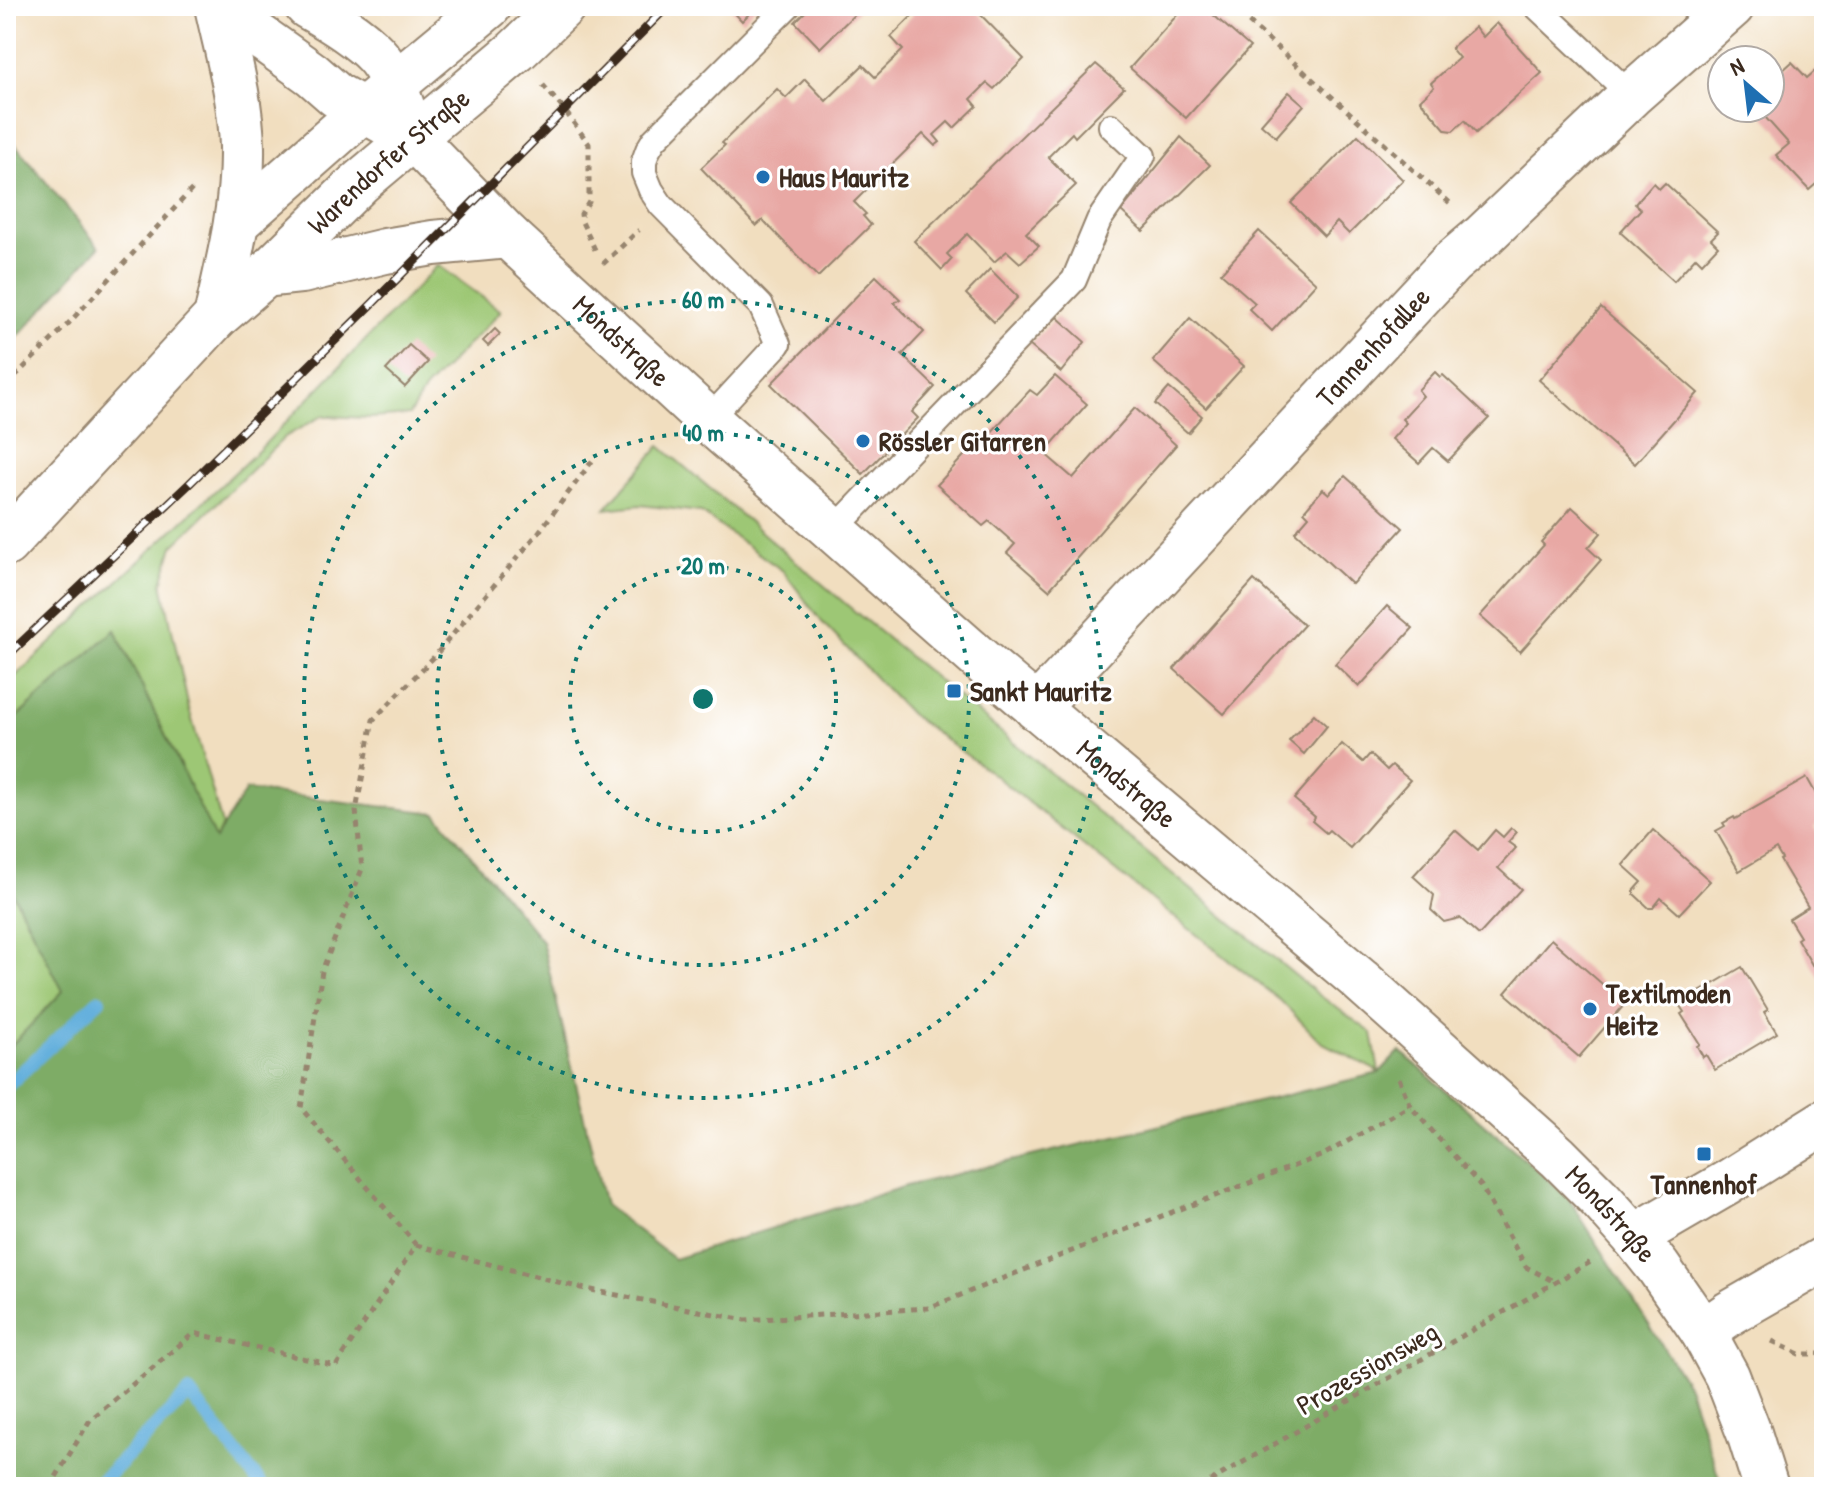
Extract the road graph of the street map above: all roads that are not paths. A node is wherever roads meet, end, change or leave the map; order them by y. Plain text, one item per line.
1 (217, 6) edge
2 (307, 6) edge
3 (489, 6) edge
4 (563, 6) edge
5 (788, 6) edge
6 (1536, 6) edge
7 (1732, 6) edge
8 (1631, 95) junction
9 (380, 97) junction
10 (1111, 126) dead end
11 (412, 137) junction
12 (238, 221) junction
13 (508, 236) junction
14 (265, 275) junction
15 (216, 317) junction
16 (708, 420) junction
17 (834, 530) junction
18 (6, 544) edge
19 (1036, 708) junction
20 (1824, 1122) edge
21 (1634, 1237) junction
22 (1819, 1272) edge
23 (1703, 1332) junction
24 (1766, 1487) edge

1 - 9 street, Mondstraße
1 - 12 street
2 - 9 street
3 - 9 street, Warendorfer Straße
4 - 11 street, Warendorfer Straße
5 - 16 lane
6 - 8 lane
7 - 8 street, Tannenhofallee
8 - 19 street, Tannenhofallee
9 - 11 street, Mondstraße
9 - 12 street, Warendorfer Straße
10 - 17 lane
11 - 13 street, Mondstraße
11 - 14 street, Warendorfer Straße
12 - 15 street, Warendorfer Straße
13 - 14 street
13 - 16 street, Mondstraße
14 - 15 street, Warendorfer Straße
15 - 18 street, Warendorfer Straße
16 - 17 street, Mondstraße
17 - 19 street, Mondstraße
19 - 21 street, Mondstraße
20 - 21 street
21 - 23 street, Mondstraße
22 - 23 street
23 - 24 street, Mondstraße

